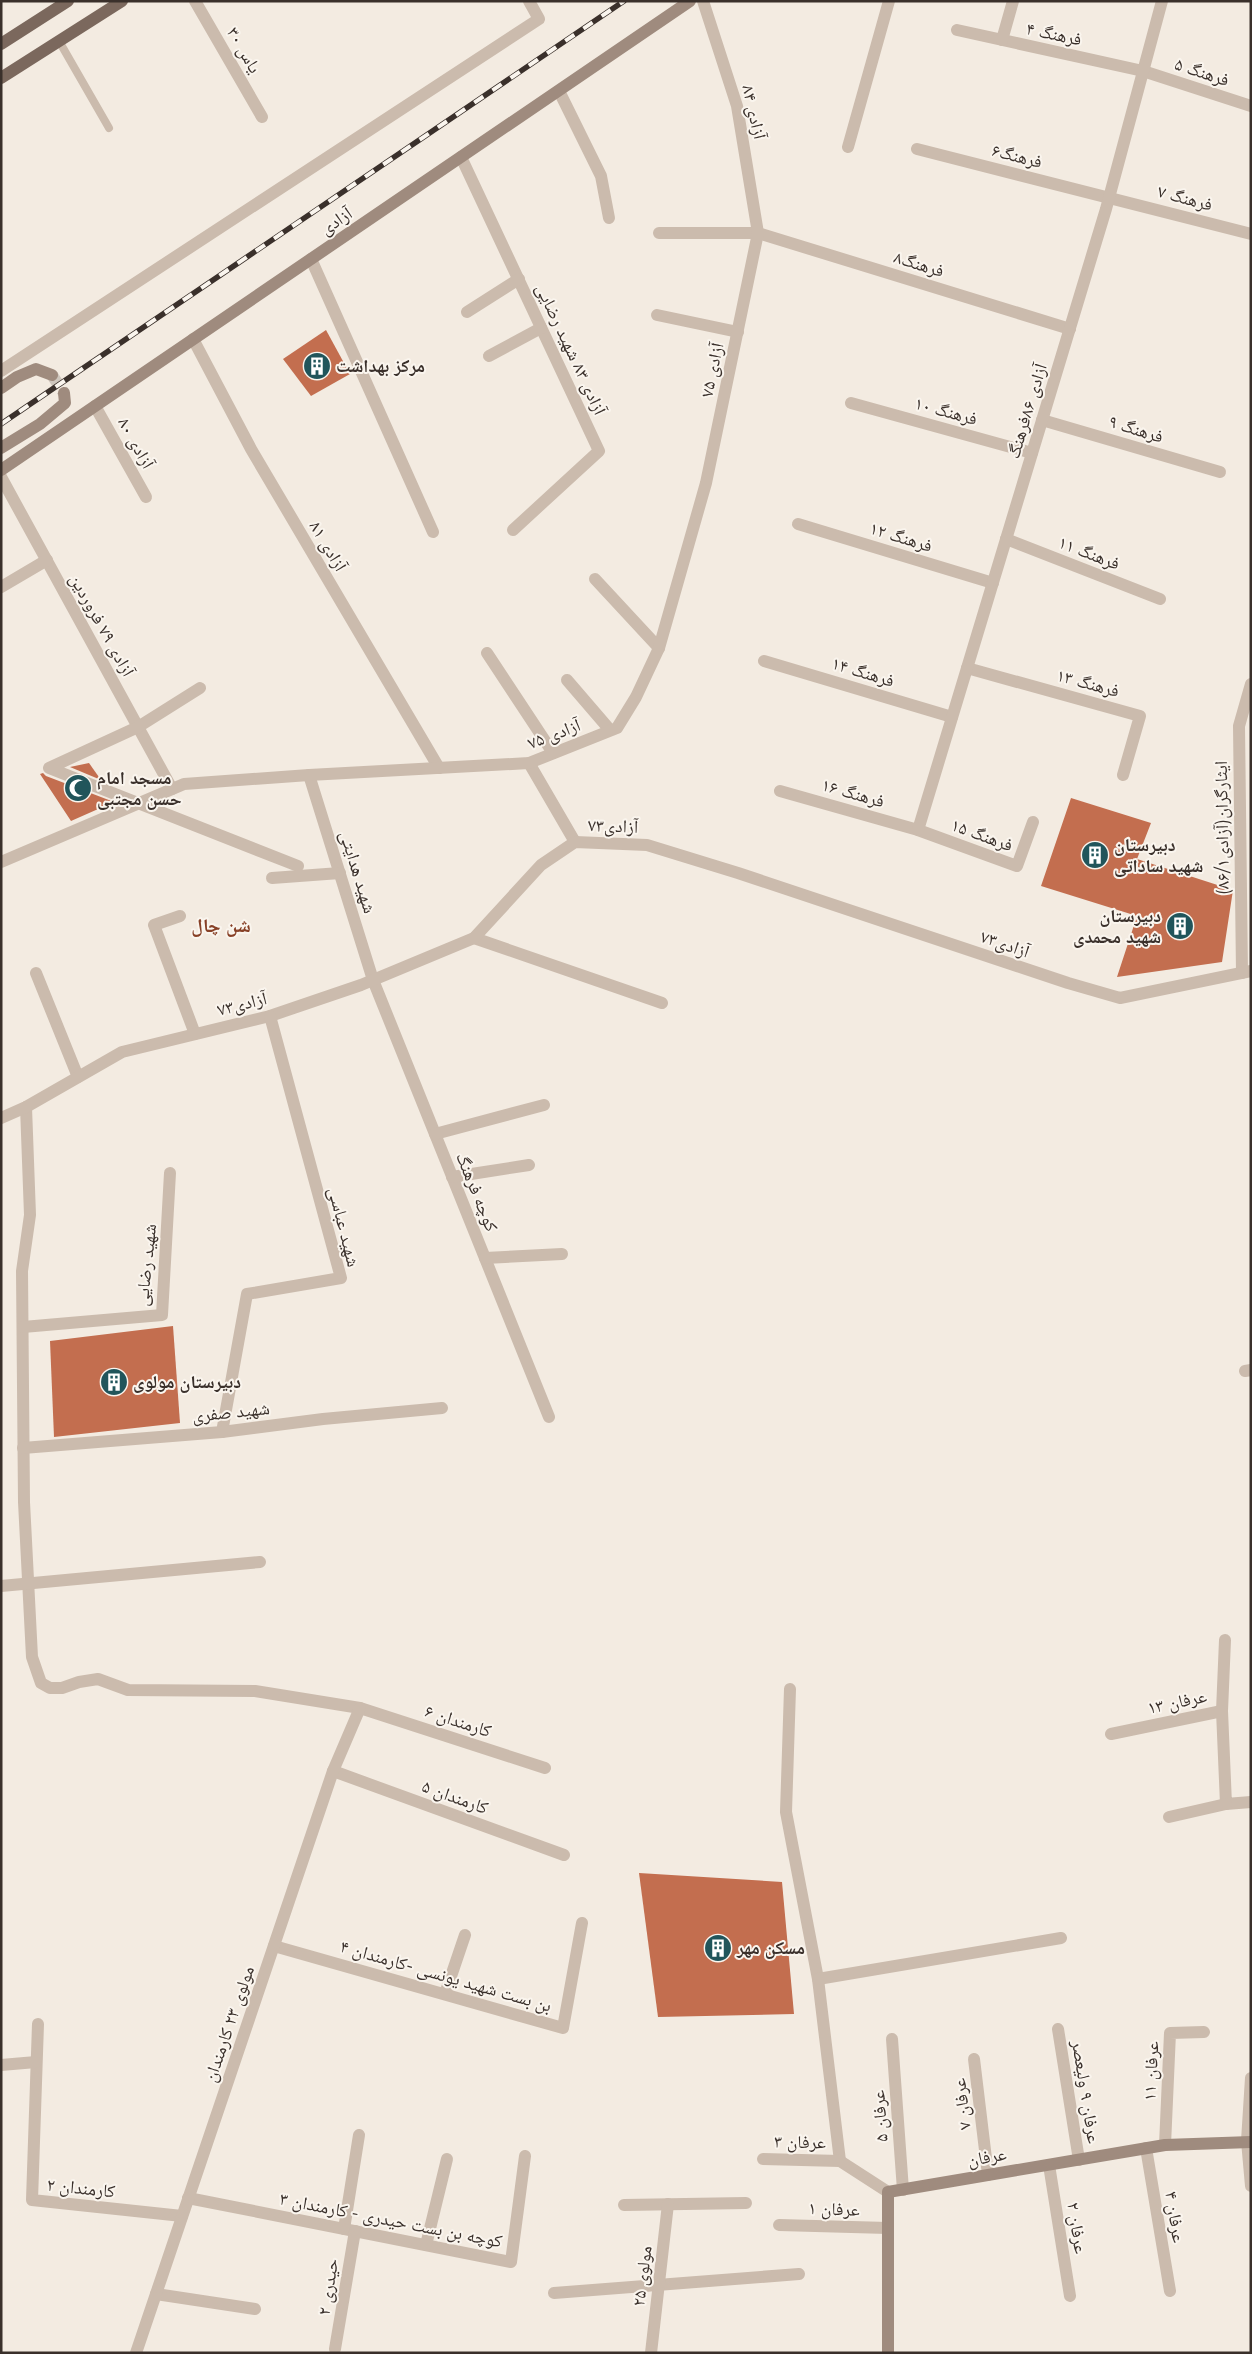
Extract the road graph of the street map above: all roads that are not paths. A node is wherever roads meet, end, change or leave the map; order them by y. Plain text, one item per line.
1 (68, 1) edge
2 (122, 1) edge
3 (195, 1) edge
4 (529, 1) edge
5 (690, 1) edge
6 (703, 1) edge
7 (889, 1) edge
8 (1013, 1) edge
9 (1162, 1) edge
10 (52, 5) edge
11 (957, 30) dead end
12 (1002, 40) junction
13 (59, 41) junction
14 (1, 44) edge
15 (1143, 71) junction
16 (1, 78) edge
17 (559, 91) junction
18 (1251, 106) edge
19 (262, 117) dead end
20 (109, 128) dead end
21 (848, 146) dead end
22 (917, 149) dead end
23 (461, 157) junction
24 (1110, 197) junction
25 (609, 218) dead end
26 (659, 233) dead end
27 (758, 234) junction
28 (1251, 234) edge
29 (311, 259) junction
30 (519, 279) junction
31 (467, 312) dead end
32 (657, 315) dead end
33 (542, 328) junction
34 (1070, 329) junction
35 (738, 332) junction
36 (193, 339) junction
37 (489, 356) dead end
38 (1, 371) edge
39 (52, 375) dead end
40 (1, 388) edge
41 (64, 393) dead end
42 (851, 403) dead end
43 (95, 406) junction
44 (1042, 420) junction
45 (1, 448) edge
46 (1032, 453) junction
47 (1, 470) edge
48 (1220, 472) dead end
49 (1, 477) edge
50 (146, 497) dead end
51 (798, 524) dead end
52 (512, 530) dead end
53 (433, 532) dead end
54 (1006, 539) junction
55 (47, 560) junction
56 (596, 579) dead end
57 (993, 582) junction
58 (1, 587) edge
59 (1160, 599) dead end
60 (659, 648) junction
61 (487, 653) dead end
62 (764, 661) dead end
63 (967, 668) junction
64 (567, 680) dead end
65 (1251, 684) edge
66 (200, 688) dead end
67 (952, 717) junction
68 (138, 727) junction
69 (610, 730) junction
70 (554, 753) junction
71 (529, 763) junction
72 (439, 768) junction
73 (309, 775) junction
74 (1123, 775) dead end
75 (172, 789) junction
76 (780, 791) dead end
77 (1245, 812) edge
78 (1032, 822) dead end
79 (918, 830) junction
80 (576, 842) junction
81 (1, 862) edge
82 (298, 866) dead end
83 (340, 873) junction
84 (272, 878) dead end
85 (180, 916) dead end
86 (474, 938) junction
87 (1246, 972) edge
88 (36, 973) dead end
89 (373, 980) junction
90 (662, 1003) dead end
91 (270, 1016) junction
92 (195, 1034) junction
93 (78, 1077) junction
94 (544, 1106) dead end
95 (26, 1107) junction
96 (3, 1113) edge
97 (435, 1134) junction
98 (529, 1165) dead end
99 (170, 1172) dead end
100 (452, 1178) junction
101 (562, 1254) dead end
102 (485, 1258) junction
103 (23, 1326) junction
104 (442, 1408) dead end
105 (549, 1417) dead end
106 (222, 1432) junction
107 (24, 1448) junction
108 (260, 1562) dead end
109 (28, 1584) junction
110 (1, 1586) edge
111 (1225, 1640) dead end
112 (790, 1689) dead end
113 (360, 1708) junction
114 (1222, 1711) junction
115 (1112, 1734) dead end
116 (545, 1768) dead end
117 (334, 1772) junction
118 (1251, 1802) edge
119 (1226, 1804) junction
120 (1169, 1817) dead end
121 (564, 1855) dead end
122 (582, 1923) dead end
123 (465, 1935) dead end
124 (1061, 1938) dead end
125 (274, 1946) junction
126 (818, 1979) junction
127 (445, 1994) junction
128 (38, 2024) dead end
129 (1058, 2029) dead end
130 (1204, 2032) dead end
131 (892, 2039) dead end
132 (974, 2059) dead end
133 (36, 2062) junction
134 (1, 2065) edge
135 (1251, 2078) edge
136 (359, 2136) dead end
137 (1249, 2141) edge
138 (1165, 2145) junction
139 (1146, 2148) junction
140 (525, 2156) dead end
141 (447, 2159) dead end
142 (762, 2159) dead end
143 (1080, 2160) junction
144 (840, 2161) junction
145 (1050, 2164) junction
146 (988, 2175) junction
147 (1251, 2186) edge
148 (903, 2190) junction
149 (888, 2192) junction
150 (188, 2198) junction
151 (746, 2203) dead end
152 (668, 2204) junction
153 (624, 2205) dead end
154 (182, 2216) junction
155 (779, 2225) dead end
156 (888, 2228) junction
157 (349, 2230) junction
158 (426, 2245) junction
159 (799, 2274) dead end
160 (659, 2284) junction
161 (1170, 2291) dead end
162 (554, 2293) dead end
163 (156, 2294) junction
164 (1070, 2296) dead end
165 (255, 2309) dead end
166 (336, 2349) dead end
167 (136, 2353) edge
168 (651, 2353) edge
169 (888, 2353) edge

1 - 10 main road
2 - 13 main road
3 - 19 street, یاس ۳۰
4 - 38 street
5 - 17 street, آزادی
6 - 27 street, آزادی ۸۴
7 - 21 street
8 - 12 street
9 - 15 street, آزادی ۸۶فرهنگ
10 - 14 main road
11 - 12 street, فرهنگ ۴
12 - 15 street, فرهنگ ۴
13 - 16 main road
13 - 20 lane
15 - 18 street, فرهنگ ۵
15 - 24 street, آزادی ۸۶فرهنگ
17 - 23 street, آزادی
17 - 25 street
22 - 24 street, فرهنگ۶
23 - 29 street, آزادی
23 - 30 street, آزادی ۸۳ شهید رضایی
24 - 28 street, فرهنگ ۷
24 - 34 street, آزادی ۸۶فرهنگ
26 - 27 street, فرهنگ۸
27 - 34 street, فرهنگ۸
27 - 35 street, آزادی ۷۵
29 - 36 street, آزادی
29 - 53 street
30 - 31 street
30 - 33 street, آزادی ۸۳ شهید رضایی
32 - 35 street
33 - 37 street
33 - 52 street, آزادی ۸۳ شهید رضایی
34 - 44 street, آزادی ۸۶فرهنگ
35 - 60 street, آزادی ۷۵
36 - 43 street, آزادی
36 - 72 street, آزادی ۸۱
39 - 40 street
41 - 45 street
42 - 46 street, فرهنگ ۱۰
43 - 47 street, آزادی
43 - 50 street, آزادی ۸۰
44 - 46 street, آزادی ۸۶فرهنگ
44 - 48 street, فرهنگ ۹
46 - 54 street, آزادی ۸۶فرهنگ
49 - 55 street, آزادی ۷۹ فروردین
51 - 57 street, فرهنگ ۱۲
54 - 57 street, آزادی ۸۶فرهنگ
54 - 59 street, فرهنگ ۱۱
55 - 58 street
55 - 68 street, آزادی ۷۹ فروردین
56 - 60 street
57 - 63 street, آزادی ۸۶فرهنگ
60 - 69 street, آزادی ۷۵
61 - 70 street
62 - 67 street, فرهنگ ۱۴
63 - 67 street, آزادی ۸۶فرهنگ
63 - 74 street, فرهنگ ۱۳
64 - 69 street
65 - 77 street, ایثارگران(آزادی۸۶/۱)
66 - 68 street
67 - 79 street, آزادی ۸۶فرهنگ
68 - 75 street, آزادی ۷۹ فروردین
68 - 82 street
69 - 70 street, آزادی ۷۵
70 - 71 street, آزادی ۷۵
71 - 72 street, آزادی ۷۵
71 - 80 street
72 - 73 street, آزادی ۷۵
73 - 75 street, آزادی ۷۵
73 - 83 street, شهید هدایتی
75 - 81 street, آزادی ۷۵
76 - 79 street, فرهنگ ۱۶
77 - 87 street, ایثارگران(آزادی۸۶/۱)
78 - 79 street, فرهنگ ۱۵
80 - 86 street, آزادی۷۳
80 - 87 street, آزادی۷۳
83 - 84 street
83 - 89 street, شهید هدایتی
85 - 92 street
86 - 89 street, آزادی۷۳
86 - 90 street
88 - 93 street
89 - 91 street, آزادی۷۳
89 - 97 street, کوچه فرهنگ
91 - 92 street, آزادی۷۳
91 - 106 street, شهید عباسی
92 - 93 street, آزادی۷۳
93 - 95 street, آزادی۷۳
94 - 97 street
95 - 96 street, آزادی۷۳
95 - 103 street, کارمندان ۶
97 - 100 street, کوچه فرهنگ
98 - 100 street
99 - 103 street, شهید رضایی
100 - 102 street, کوچه فرهنگ
101 - 102 street
102 - 105 street, کوچه فرهنگ
103 - 107 street, کارمندان ۶
104 - 106 street, شهید صفری
106 - 107 street, شهید صفری
107 - 109 street, کارمندان ۶
108 - 109 street
109 - 110 street
109 - 113 street, کارمندان ۶
111 - 114 street
112 - 126 street
113 - 116 street, کارمندان ۶
113 - 117 street, مولوی ۲۳ کارمندان
114 - 115 street, عرفان ۱۳
114 - 119 street, عرفان ۱۳
117 - 121 street, کارمندان ۵
117 - 125 street, مولوی ۲۳ کارمندان
118 - 119 street
119 - 120 street
122 - 127 street, بن بست شهید یونسی -کارمندان ۴
123 - 127 street
124 - 126 street
125 - 127 street, بن بست شهید یونسی -کارمندان ۴
125 - 150 street, مولوی ۲۳ کارمندان
126 - 144 street
128 - 133 street, کارمندان ۲
129 - 143 street, عرفان ۹ ولیعصر
130 - 138 street, عرفان ۱۱
131 - 148 street, عرفان ۵
132 - 146 street, عرفان ۷
133 - 134 street
133 - 154 street, کارمندان ۲
135 - 137 street
136 - 157 street, حیدری ۲
137 - 138 street, عرفان
137 - 147 street
138 - 139 street, عرفان
139 - 143 street, عرفان
139 - 161 street, عرفان ۴
140 - 158 street, کوچه بن بست حیدری - کارمندان ۳
141 - 158 street
142 - 144 street, عرفان ۳
143 - 145 street, عرفان
144 - 149 street, عرفان ۳
145 - 146 street, عرفان
145 - 164 street, عرفان ۲
146 - 148 street, عرفان
148 - 149 street, عرفان
149 - 156 street
150 - 154 street, مولوی ۲۳ کارمندان
150 - 157 street, کوچه بن بست حیدری - کارمندان ۳
151 - 152 street
152 - 153 street
152 - 160 street, مولوی ۲۵
154 - 163 street, مولوی ۲۳ کارمندان
155 - 156 street, عرفان ۱
156 - 169 street
157 - 158 street, کوچه بن بست حیدری - کارمندان ۳
157 - 166 street, حیدری ۲
159 - 160 street
160 - 162 street
160 - 168 street, مولوی ۲۵
163 - 165 street
163 - 167 street, مولوی ۲۳ کارمندان

